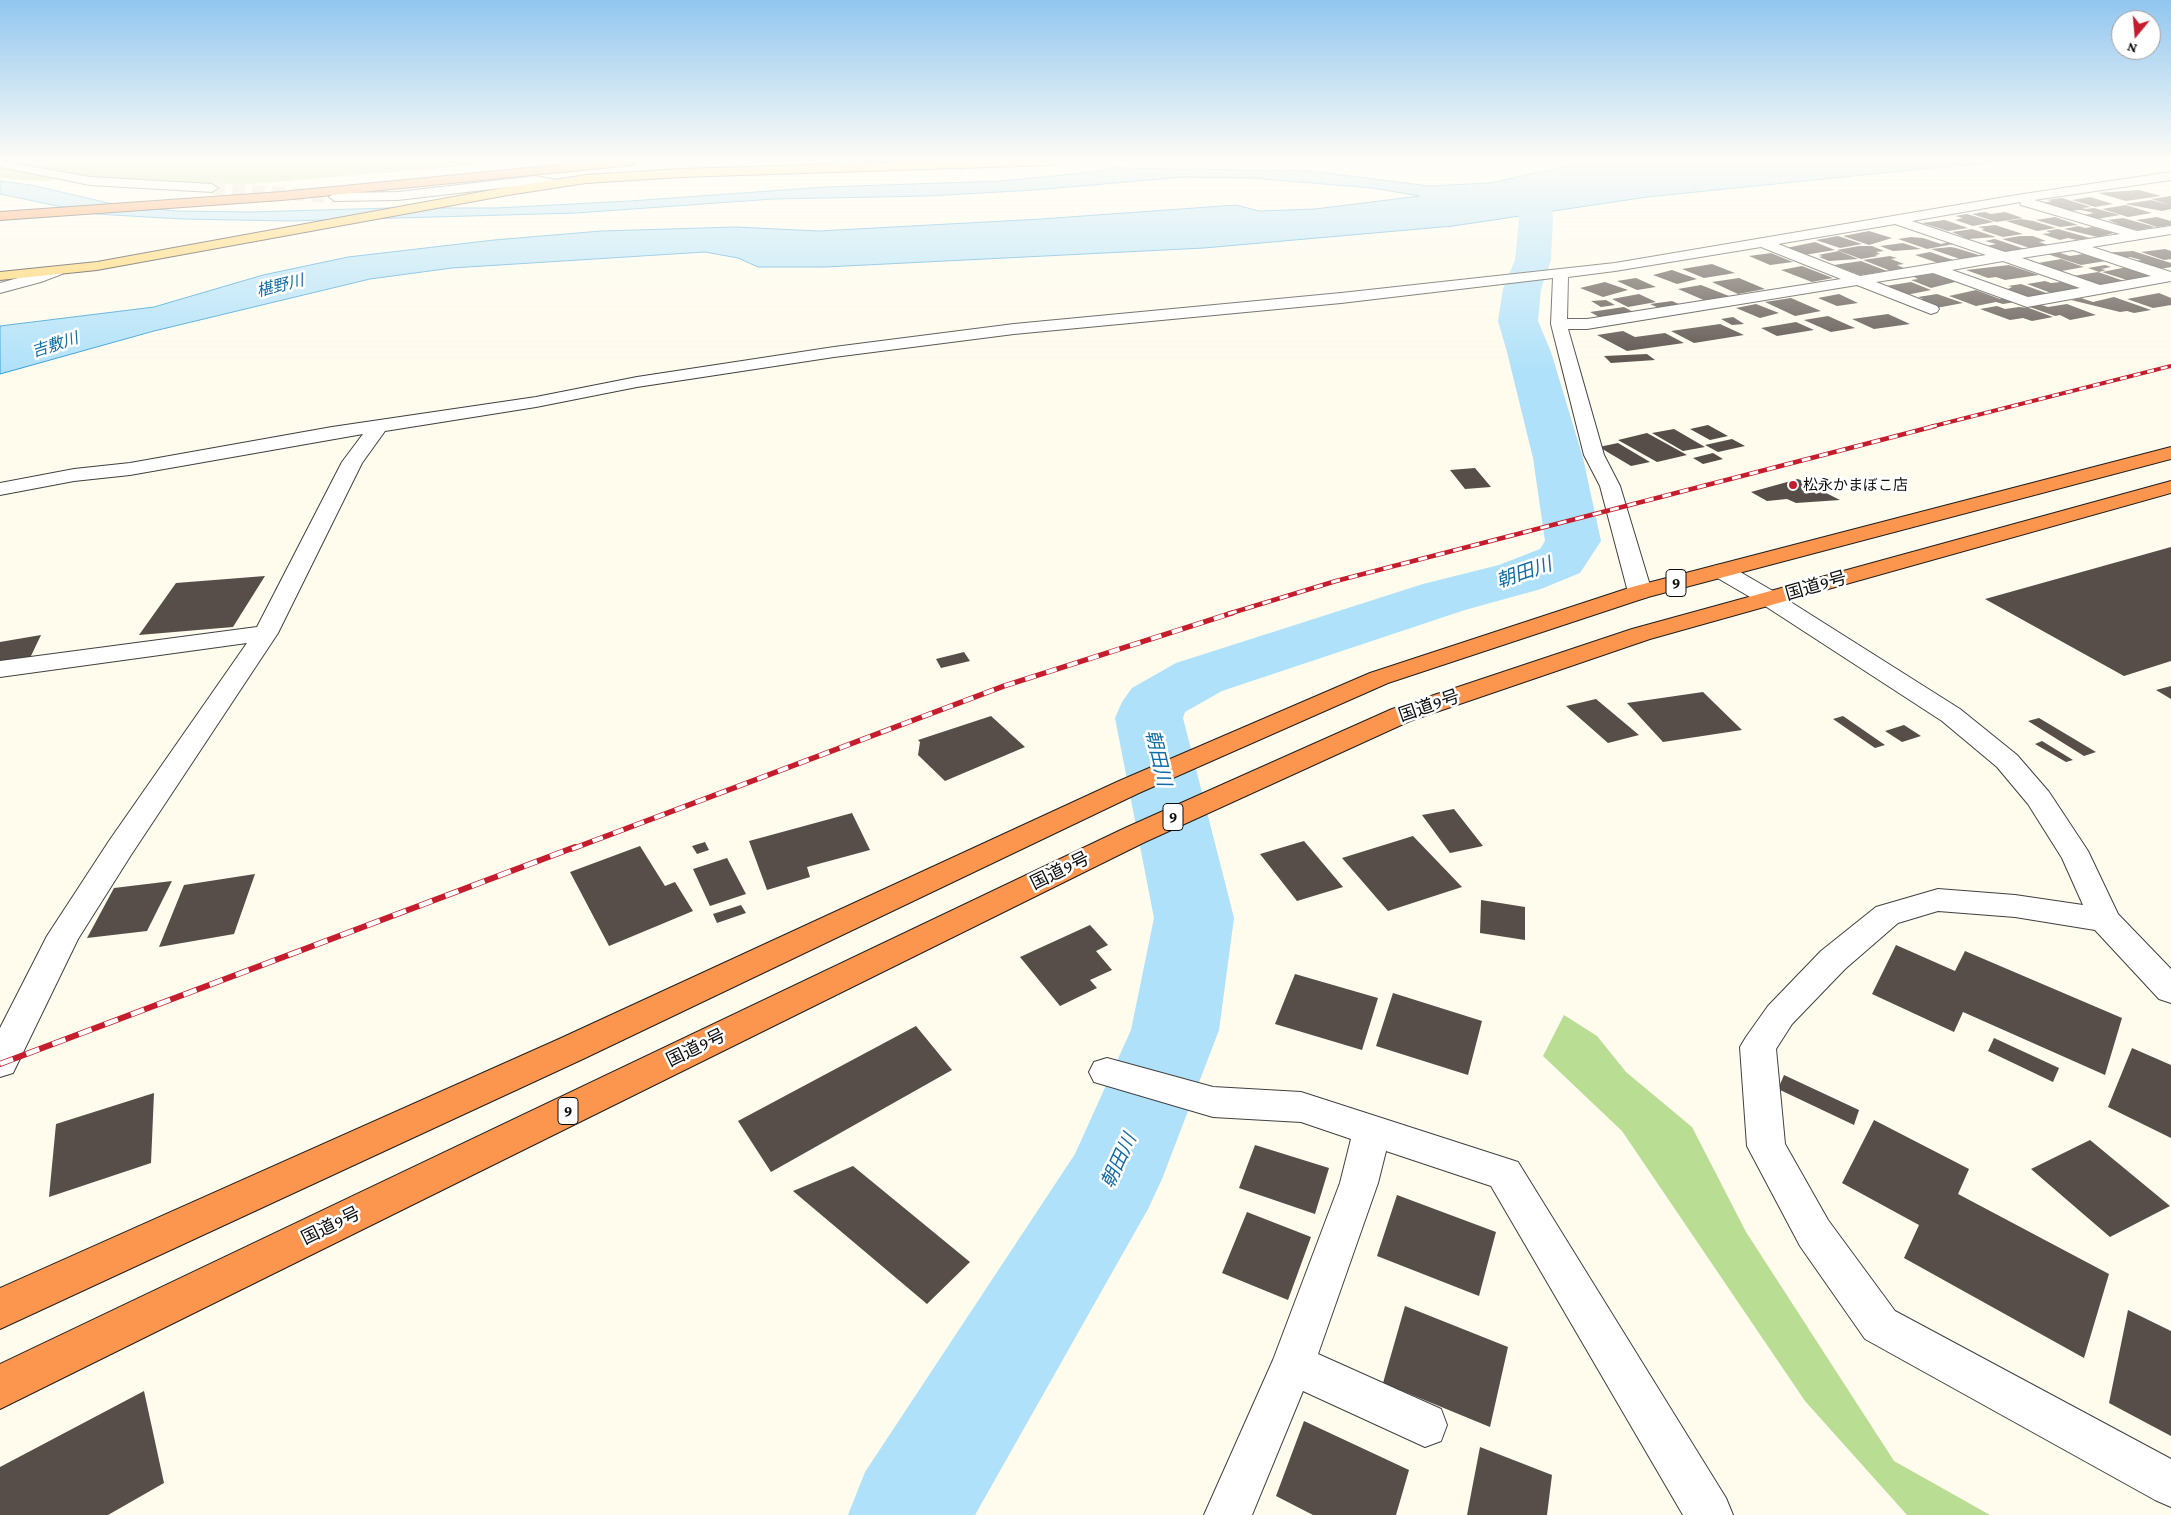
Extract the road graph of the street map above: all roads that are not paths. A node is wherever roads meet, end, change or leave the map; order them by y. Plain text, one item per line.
1 (291, 232) edge
2 (1826, 232) edge
3 (1930, 232) edge
4 (2128, 232) edge
5 (2160, 232) edge
6 (2139, 235) junction
7 (1764, 242) junction
8 (2072, 245) junction
9 (2171, 245) edge
10 (2005, 257) junction
11 (1935, 268) junction
12 (57, 271) junction
13 (1555, 273) junction
14 (0, 276) edge
15 (1859, 281) junction
16 (0, 288) edge
17 (2101, 290) junction
18 (1931, 309) dead end
19 (1559, 324) junction
20 (378, 428) junction
21 (2171, 453) edge
22 (2171, 487) edge
23 (0, 489) edge
24 (1722, 571) junction
25 (1640, 592) junction
26 (1770, 599) junction
27 (266, 633) junction
28 (0, 669) edge
29 (2106, 920) junction
30 (2171, 990) edge
31 (0, 1063) edge
32 (1107, 1072) dead end
33 (1372, 1131) junction
34 (0, 1309) edge
35 (1293, 1364) junction
36 (0, 1387) edge
37 (1425, 1425) dead end
38 (2171, 1484) edge
39 (1228, 1515) edge
40 (1709, 1515) edge

1 - 12 main road
2 - 7 street
3 - 10 street
4 - 6 street
5 - 6 street
6 - 8 street
6 - 9 street
7 - 13 street
7 - 15 street
8 - 10 street
8 - 17 street
10 - 11 street
10 - 17 street
11 - 15 street
11 - 17 street
12 - 14 main road
12 - 16 street
13 - 19 street
13 - 20 street
15 - 18 street
15 - 19 street
19 - 25 street
20 - 23 street
20 - 27 street
21 - 24 highway, 9
22 - 26 highway, 国道9号 / 9
24 - 25 highway, 9
24 - 26 street
25 - 34 highway, 9
26 - 29 street
26 - 36 highway, 国道9号 / 9
27 - 28 street
27 - 31 street
29 - 30 street
29 - 38 street
32 - 33 street
33 - 35 street
33 - 40 street
35 - 37 street
35 - 39 street

